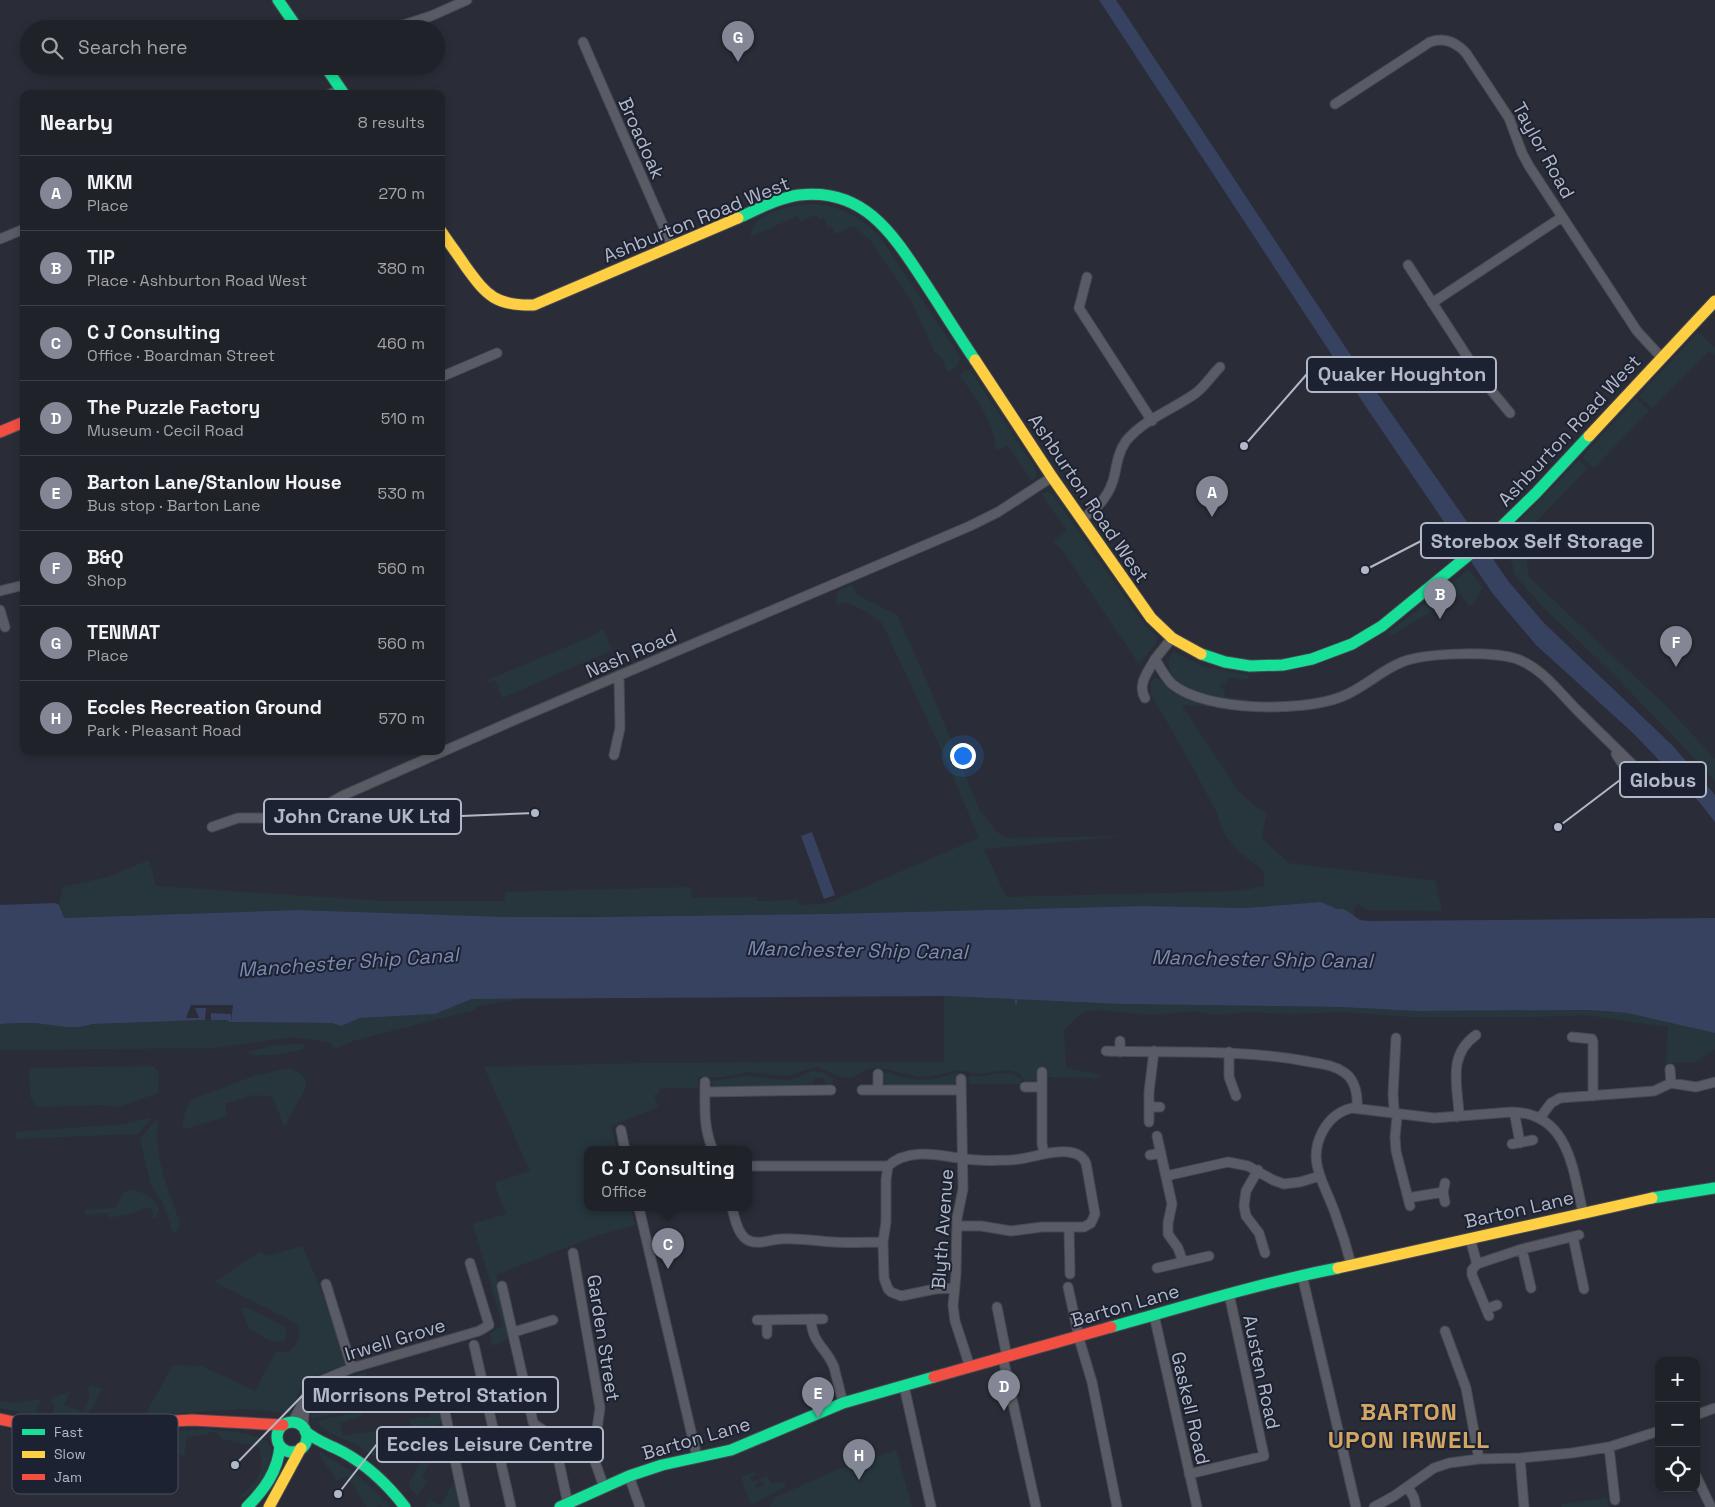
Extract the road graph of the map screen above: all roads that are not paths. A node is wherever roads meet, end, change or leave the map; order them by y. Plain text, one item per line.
1 (278, 0) edge
2 (467, 0) edge
3 (292, 20) edge
4 (419, 20) edge
5 (583, 42) dead end
6 (329, 75) edge
7 (337, 90) edge
8 (1335, 104) dead end
9 (1562, 217) junction
10 (20, 230) edge
11 (445, 238) edge
12 (0, 239) edge
13 (672, 246) junction
14 (1408, 265) dead end
15 (1088, 276) dead end
16 (1432, 303) junction
17 (1714, 303) edge
18 (497, 353) dead end
19 (1661, 357) junction
20 (1220, 367) dead end
21 (445, 375) edge
22 (1510, 413) dead end
23 (1152, 421) junction
24 (20, 424) edge
25 (0, 432) edge
26 (1052, 477) junction
27 (1082, 519) junction
28 (20, 586) dead end
29 (0, 591) edge
30 (0, 610) edge
31 (5, 627) dead end
32 (1172, 638) junction
33 (1155, 659) junction
34 (619, 676) junction
35 (1146, 698) dead end
36 (1606, 739) junction
37 (445, 750) edge
38 (433, 755) edge
39 (614, 756) dead end
40 (1644, 776) dead end
41 (1635, 783) dead end
42 (212, 827) dead end
43 (1476, 1035) dead end
44 (1572, 1037) dead end
45 (1396, 1038) dead end
46 (1120, 1041) dead end
47 (1106, 1051) dead end
48 (1120, 1052) junction
49 (1154, 1052) junction
50 (1228, 1052) junction
51 (1670, 1069) dead end
52 (1042, 1072) dead end
53 (878, 1074) dead end
54 (961, 1079) dead end
55 (819, 1080) dead end
56 (705, 1082) dead end
57 (1715, 1082) edge
58 (1671, 1083) junction
59 (1025, 1087) dead end
60 (1042, 1087) junction
61 (819, 1090) junction
62 (831, 1090) dead end
63 (862, 1090) dead end
64 (878, 1090) junction
65 (961, 1090) junction
66 (705, 1092) junction
67 (1236, 1096) dead end
68 (1593, 1096) junction
69 (1149, 1107) junction
70 (1160, 1107) dead end
71 (1357, 1107) junction
72 (1512, 1112) junction
73 (1396, 1113) junction
74 (1457, 1117) junction
75 (1540, 1118) junction
76 (1149, 1122) dead end
77 (621, 1130) dead end
78 (1157, 1136) dead end
79 (1533, 1140) dead end
80 (624, 1146) edge
81 (711, 1146) edge
82 (1044, 1153) junction
83 (1161, 1153) junction
84 (1150, 1155) dead end
85 (963, 1158) junction
86 (752, 1166) edge
87 (888, 1166) junction
88 (1258, 1170) junction
89 (1166, 1176) junction
90 (1320, 1176) junction
91 (1715, 1188) edge
92 (1445, 1202) dead end
93 (640, 1211) edge
94 (733, 1211) edge
95 (1583, 1213) junction
96 (957, 1226) junction
97 (1069, 1228) junction
98 (1470, 1238) junction
99 (883, 1242) junction
100 (1522, 1249) junction
101 (573, 1252) dead end
102 (1264, 1253) dead end
103 (1209, 1256) dead end
104 (1182, 1262) junction
105 (470, 1263) dead end
106 (1351, 1264) junction
107 (1477, 1264) junction
108 (1157, 1268) dead end
109 (1070, 1274) dead end
110 (1302, 1275) junction
111 (326, 1284) dead end
112 (502, 1286) dead end
113 (1068, 1287) dead end
114 (955, 1288) junction
115 (1531, 1288) dead end
116 (1584, 1289) dead end
117 (1229, 1294) junction
118 (1497, 1305) dead end
119 (997, 1306) dead end
120 (1154, 1315) junction
121 (811, 1319) junction
122 (823, 1319) dead end
123 (552, 1320) dead end
124 (757, 1320) dead end
125 (767, 1320) junction
126 (1445, 1331) dead end
127 (514, 1332) junction
128 (767, 1334) dead end
129 (1079, 1337) junction
130 (474, 1345) dead end
131 (1005, 1358) junction
132 (970, 1367) junction
133 (352, 1368) junction
134 (904, 1386) junction
135 (305, 1402) junction
136 (443, 1403) dead end
137 (843, 1403) junction
138 (1715, 1408) edge
139 (1700, 1414) edge
140 (178, 1420) edge
141 (252, 1423) junction
142 (287, 1424) junction
143 (304, 1430) junction
144 (1655, 1431) edge
145 (279, 1443) junction
146 (1609, 1447) junction
147 (301, 1448) junction
148 (698, 1457) junction
149 (1520, 1458) junction
150 (1479, 1459) junction
151 (1189, 1474) junction
152 (629, 1476) junction
153 (1700, 1484) edge
154 (604, 1487) junction
155 (1408, 1487) junction
156 (1615, 1500) dead end
157 (572, 1504) edge
158 (247, 1507) edge
159 (269, 1507) edge
160 (405, 1507) edge
161 (465, 1507) edge
162 (511, 1507) edge
163 (640, 1507) edge
164 (932, 1507) edge
165 (1036, 1507) edge
166 (1117, 1507) edge
167 (1197, 1507) edge
168 (1356, 1507) edge
169 (1374, 1507) edge
170 (1416, 1507) edge
171 (1524, 1507) edge
172 (1711, 1507) edge

1 - 3 main road
2 - 4 street
5 - 13 street, Broadoak
6 - 7 main road
8 - 9 street, Taylor Road
9 - 16 street
9 - 19 street, Taylor Road
10 - 12 street
11 - 13 main road, Ashburton Road West
13 - 26 main road, Ashburton Road West
14 - 16 street
15 - 23 street
16 - 22 street
17 - 19 main road, Ashburton Road West
18 - 21 street
19 - 32 main road, Ashburton Road West
20 - 23 street
23 - 27 street
24 - 25 main road
26 - 27 main road, Ashburton Road West
26 - 34 street, Nash Road
27 - 32 main road, Ashburton Road West
28 - 29 street
30 - 31 street
32 - 33 street
33 - 35 street
33 - 36 street
34 - 37 street, Nash Road
34 - 39 street
36 - 40 street
36 - 41 street
38 - 42 street, Nash Road
43 - 74 street
44 - 68 street
45 - 73 street
46 - 48 street
47 - 48 street
48 - 49 street
49 - 50 street
49 - 69 street
50 - 67 street
50 - 71 street
51 - 58 street
52 - 60 street
53 - 64 street
54 - 65 street, Blyth Avenue
55 - 61 street
56 - 66 street
57 - 58 street
58 - 68 street
59 - 60 street
60 - 82 street
61 - 62 street
61 - 66 street
63 - 64 street
64 - 65 street
65 - 85 street, Blyth Avenue
66 - 81 street
68 - 75 street
69 - 70 street
69 - 76 street
71 - 73 street
71 - 90 street
72 - 74 street
72 - 75 street
72 - 79 street
73 - 74 street
73 - 92 street
75 - 95 street
77 - 80 street
78 - 83 street
82 - 85 street
82 - 97 street
83 - 84 street
83 - 89 street
85 - 87 street
85 - 96 street, Blyth Avenue
86 - 87 street
87 - 99 street
88 - 89 street
88 - 90 street
88 - 102 street
89 - 104 street
90 - 106 street
91 - 95 main road, Barton Lane
93 - 148 street
94 - 99 street
95 - 98 main road, Barton Lane
96 - 97 street
96 - 114 street, Blyth Avenue
97 - 109 street
98 - 106 main road, Barton Lane
98 - 107 street
99 - 114 street
100 - 107 street
100 - 115 street
100 - 116 street
101 - 154 street, Garden Street
103 - 104 street
104 - 108 street
105 - 133 street, Irwell Grove
106 - 110 main road, Barton Lane
107 - 118 street
110 - 117 main road, Barton Lane
110 - 168 street
111 - 133 street
112 - 127 street
113 - 129 street
114 - 132 street, Blyth Avenue
117 - 120 main road, Barton Lane
117 - 151 street, Austen Road
119 - 131 street
120 - 129 main road, Barton Lane
120 - 151 street, Gaskell Road
121 - 122 street
121 - 125 street
121 - 137 street
123 - 127 street
124 - 125 street
125 - 128 street
126 - 150 street
127 - 157 street
129 - 131 main road, Barton Lane
129 - 166 street
130 - 162 street
131 - 132 main road, Barton Lane
131 - 165 street
132 - 134 main road, Barton Lane
133 - 135 street, Irwell Grove
134 - 137 main road, Barton Lane
134 - 164 street
135 - 142 street, Irwell Grove
135 - 143 street, Irwell Grove
136 - 161 street
137 - 148 main road, Barton Lane
138 - 139 street
140 - 141 main road
141 - 142 main road
141 - 145 main road
142 - 143 main road
142 - 145 main road
143 - 147 main road
143 - 160 main road
144 - 146 street
145 - 147 main road
145 - 158 main road
146 - 149 street
146 - 156 street
147 - 159 main road
148 - 152 main road, Barton Lane
149 - 150 street
149 - 171 street
150 - 155 street
151 - 167 street, Gaskell Road
152 - 154 main road, Barton Lane
152 - 163 street
153 - 172 street
154 - 157 main road, Barton Lane
155 - 169 street
155 - 170 street

